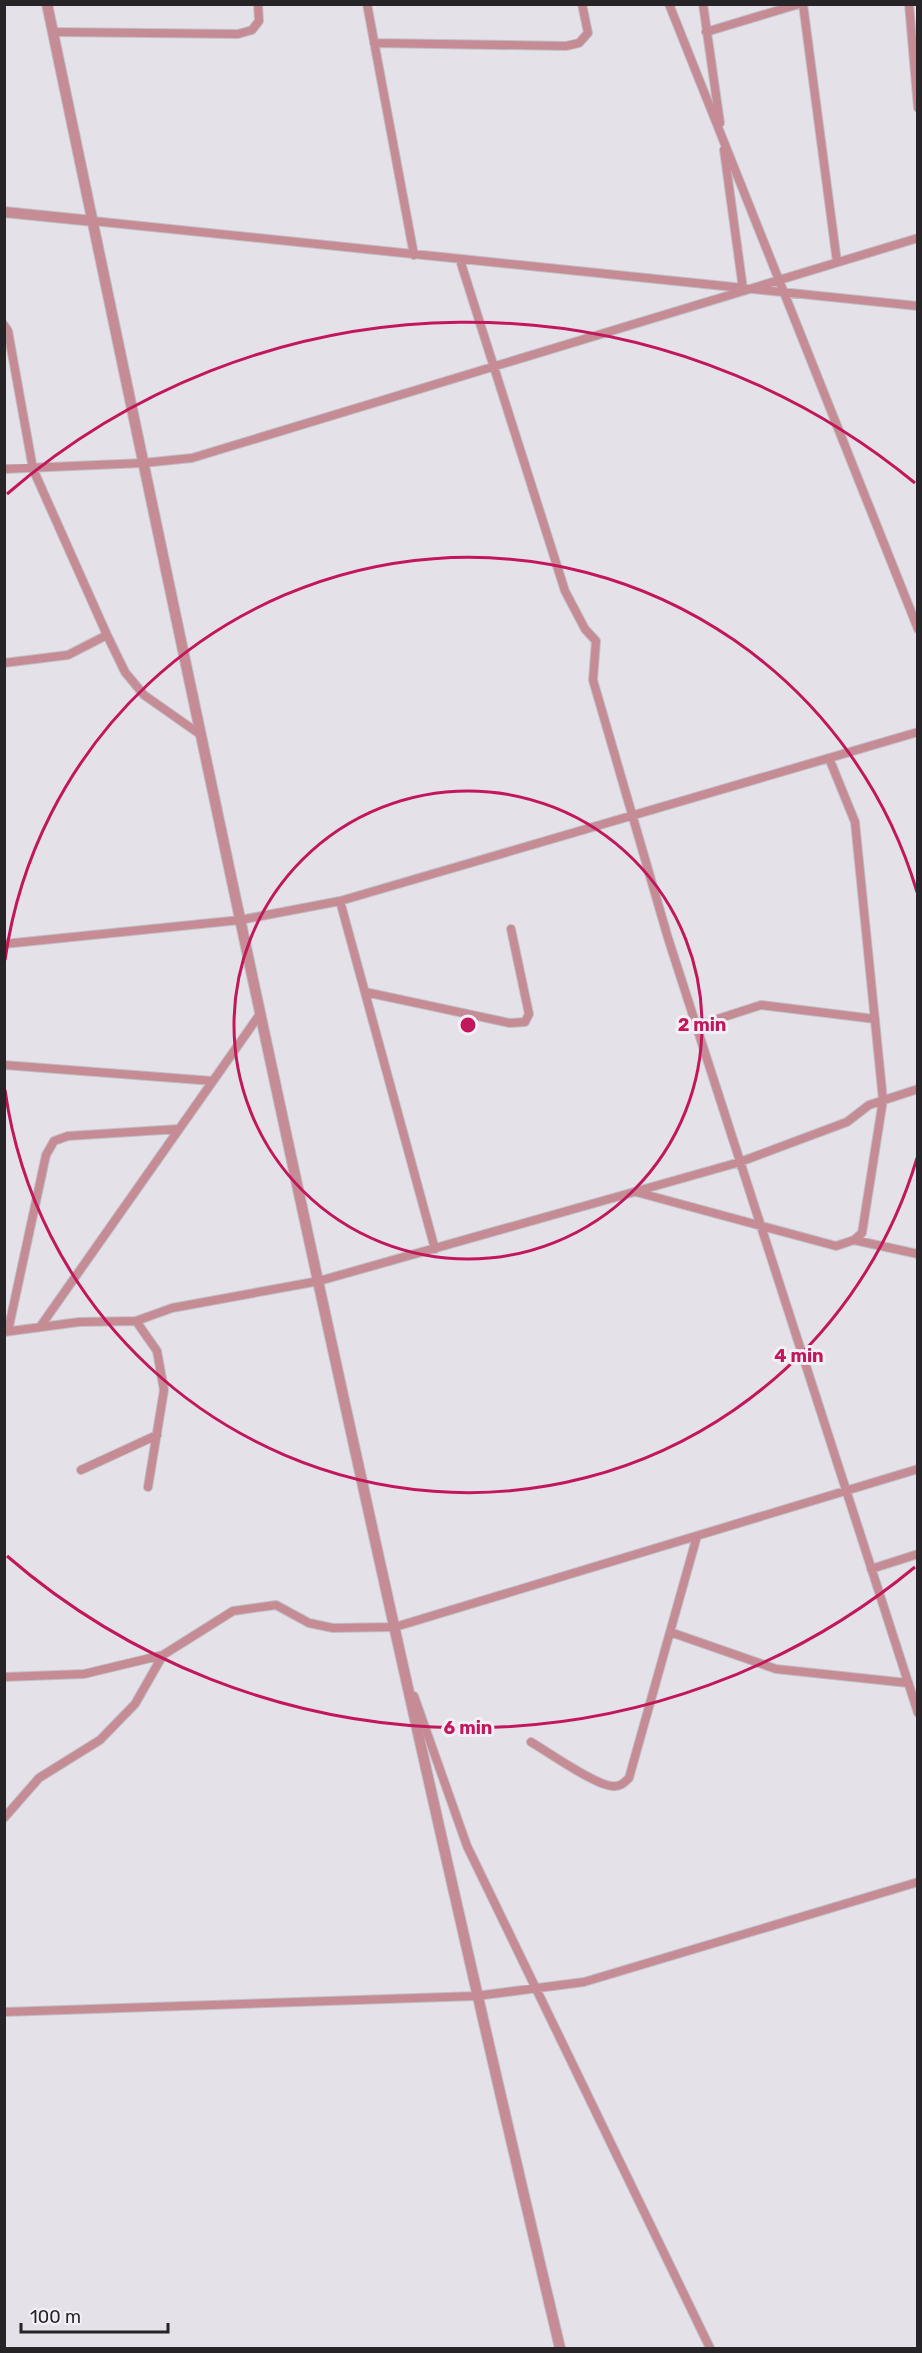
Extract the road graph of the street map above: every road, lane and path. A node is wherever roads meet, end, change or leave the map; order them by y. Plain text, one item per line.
1 (47, 4) edge
2 (258, 4) edge
3 (367, 4) edge
4 (582, 4) edge
5 (669, 4) edge
6 (703, 4) edge
7 (801, 4) edge
8 (909, 4) edge
9 (53, 32) junction
10 (706, 32) junction
11 (374, 43) junction
12 (918, 108) edge
13 (722, 137) junction
14 (4, 212) edge
15 (93, 221) junction
16 (918, 238) edge
17 (414, 255) junction
18 (460, 260) junction
19 (837, 262) junction
20 (779, 279) junction
21 (744, 289) junction
22 (785, 294) junction
23 (918, 306) edge
24 (4, 325) edge
25 (494, 365) junction
26 (143, 463) junction
27 (4, 469) edge
28 (33, 469) junction
29 (918, 629) edge
30 (107, 635) junction
31 (4, 663) edge
32 (918, 732) edge
33 (201, 735) junction
34 (829, 758) junction
35 (633, 816) junction
36 (340, 901) junction
37 (240, 920) junction
38 (511, 929) dead end
39 (4, 944) edge
40 (365, 992) junction
41 (260, 1014) junction
42 (875, 1019) junction
43 (696, 1026) junction
44 (4, 1065) edge
45 (213, 1081) junction
46 (918, 1089) edge
47 (883, 1100) junction
48 (179, 1129) junction
49 (740, 1162) junction
50 (635, 1192) junction
51 (761, 1227) junction
52 (854, 1240) junction
53 (435, 1249) junction
54 (918, 1254) edge
55 (319, 1281) junction
56 (136, 1321) junction
57 (40, 1327) junction
58 (6, 1332) edge
59 (157, 1435) junction
60 (918, 1469) edge
61 (81, 1470) dead end
62 (148, 1487) dead end
63 (846, 1491) junction
64 (697, 1536) junction
65 (918, 1554) edge
66 (871, 1569) junction
67 (395, 1627) junction
68 (670, 1632) junction
69 (163, 1656) junction
70 (405, 1670) junction
71 (4, 1677) edge
72 (908, 1683) junction
73 (918, 1713) edge
74 (531, 1742) dead end
75 (4, 1818) edge
76 (918, 1882) edge
77 (536, 1990) junction
78 (476, 1996) junction
79 (4, 2012) edge
80 (560, 2349) edge
81 (710, 2349) edge

1 - 9 street
2 - 9 street
3 - 11 street
4 - 11 street
5 - 13 street
6 - 10 street
7 - 10 street
7 - 19 street
8 - 12 street
9 - 15 street
10 - 13 street
11 - 17 street
13 - 20 street
13 - 21 street
14 - 15 street
15 - 17 street
15 - 26 street
16 - 19 street
17 - 18 street
18 - 21 street
18 - 25 street
19 - 20 street
20 - 21 street
20 - 22 street
21 - 22 street
21 - 25 street
22 - 23 street
22 - 29 street
24 - 28 street
25 - 26 street
25 - 35 street
26 - 28 street
26 - 33 street
27 - 28 street
28 - 30 street
30 - 31 street
30 - 33 street
32 - 34 street
33 - 37 street
34 - 35 street
34 - 42 street
35 - 36 street
35 - 43 street
36 - 37 street
36 - 40 street
37 - 39 street
37 - 41 street
38 - 40 street
40 - 53 street
41 - 45 street
41 - 55 street
42 - 43 street
42 - 47 street
43 - 49 street
44 - 45 street
45 - 48 street
46 - 47 street
47 - 49 street
47 - 52 street
48 - 57 street
48 - 58 street
49 - 50 street
49 - 51 street
50 - 51 street
50 - 53 street
51 - 52 street
51 - 63 street
52 - 54 street
53 - 55 street
55 - 56 street
55 - 67 street
56 - 57 street
56 - 59 street
57 - 58 street
59 - 61 street
59 - 62 street
60 - 63 street
63 - 64 street
63 - 66 street
64 - 67 street
64 - 68 street
65 - 66 street
66 - 72 street
67 - 69 street
67 - 70 street
68 - 72 street
68 - 74 street
69 - 71 street
69 - 75 street
70 - 77 street
70 - 78 street
72 - 73 street
76 - 77 street
77 - 78 street
77 - 81 street
78 - 79 street
78 - 80 street

